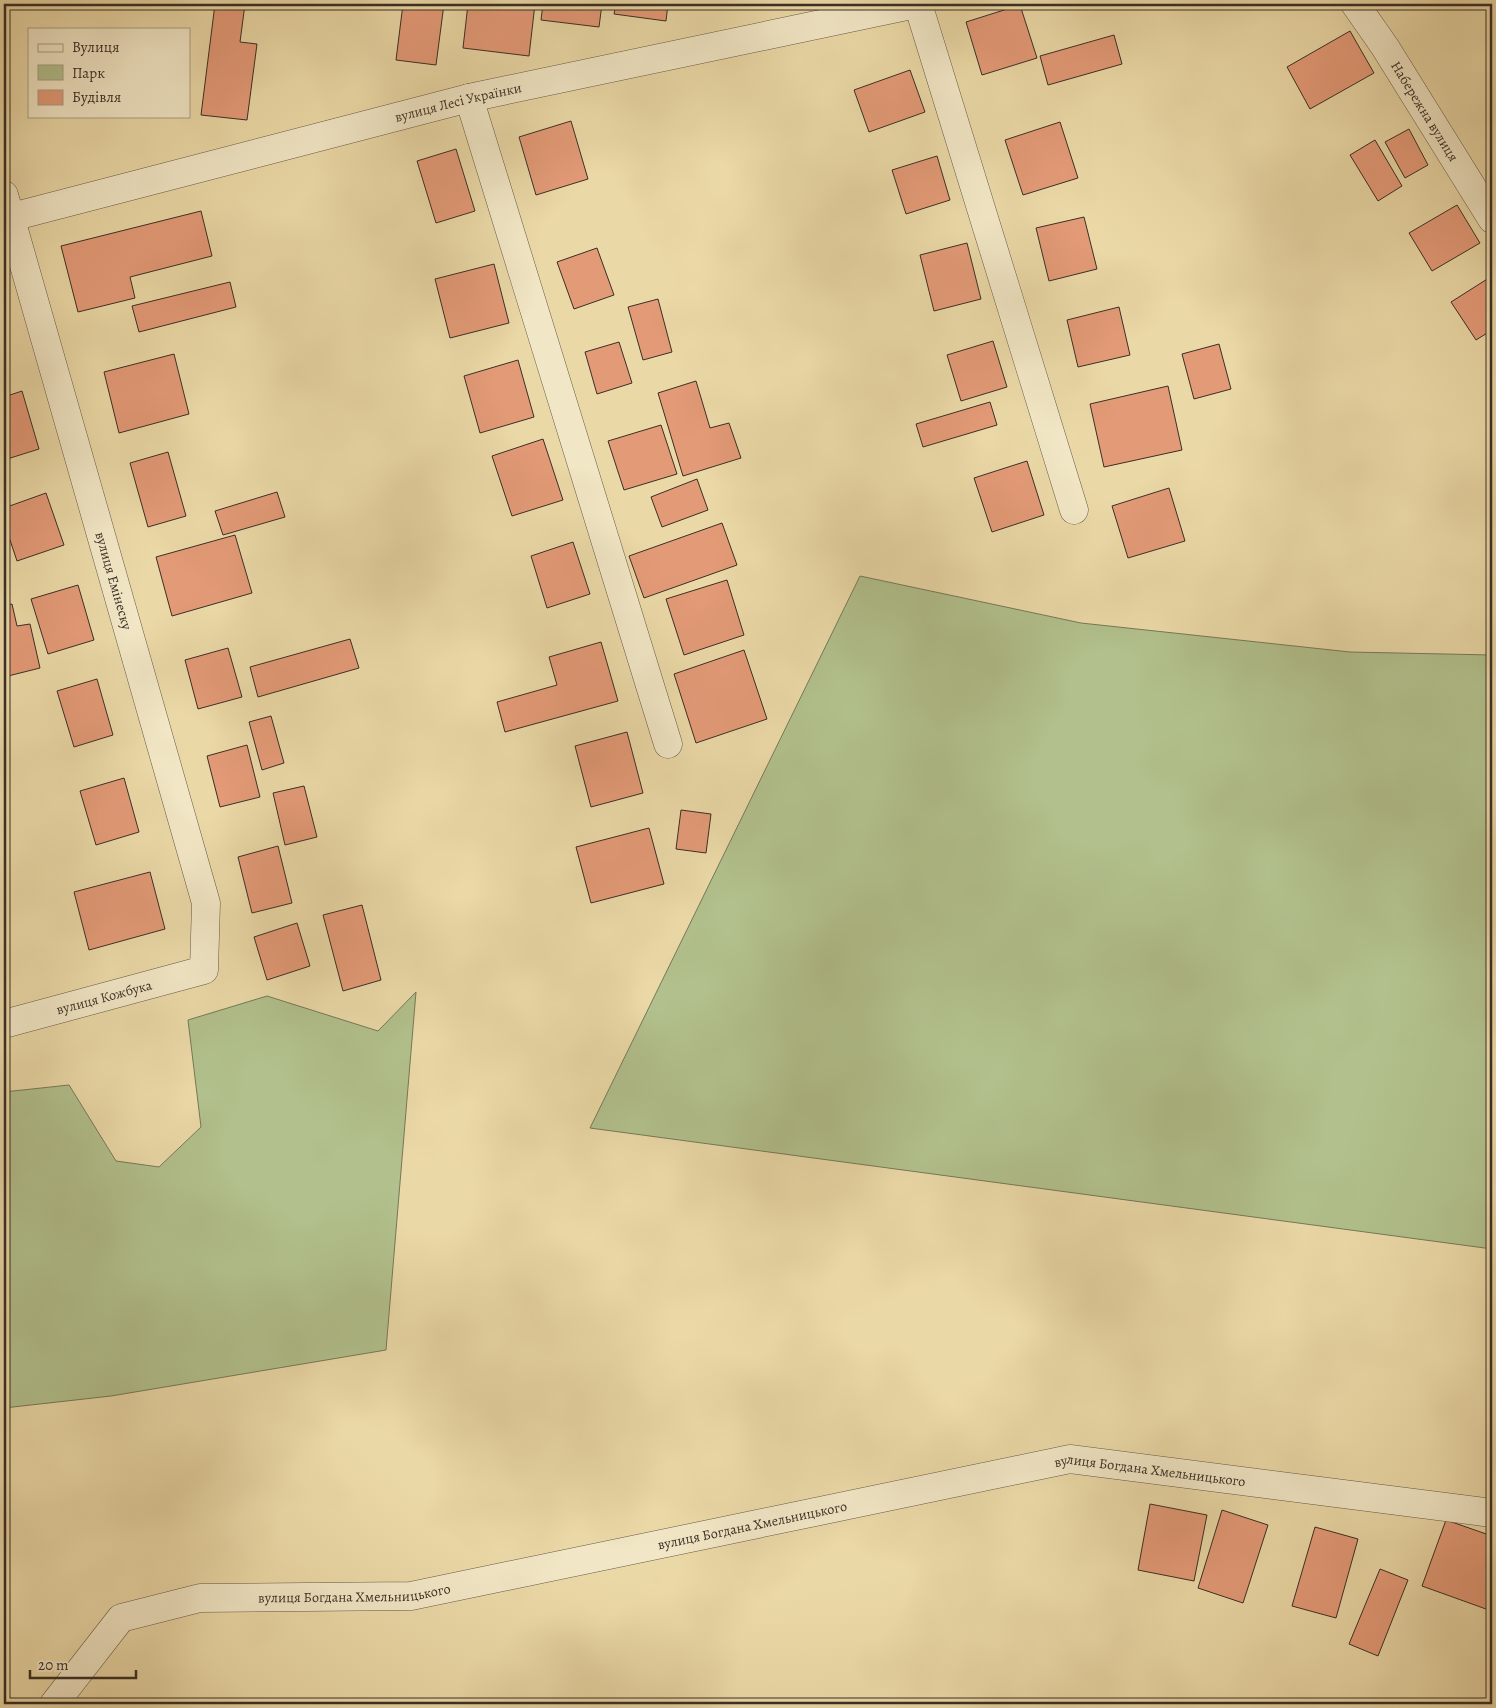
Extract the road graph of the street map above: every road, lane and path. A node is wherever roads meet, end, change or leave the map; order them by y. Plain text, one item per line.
1 (917, 4) edge
2 (1355, 4) edge
3 (469, 98) junction
4 (6, 211) edge
5 (1492, 219) edge
6 (1074, 510) dead end
7 (668, 744) dead end
8 (204, 970) joint
9 (4, 1024) edge
10 (1492, 1513) edge
11 (54, 1704) edge

1 - 3 street, вулиця Лесі Українки
1 - 6 street
2 - 5 street, Набережна вулиця
3 - 4 street, вулиця Лесі Українки
3 - 7 street
4 - 8 street, вулиця Емінеску
8 - 9 street, вулиця Кожбука
10 - 11 street, вулиця Богдана Хмельницького

